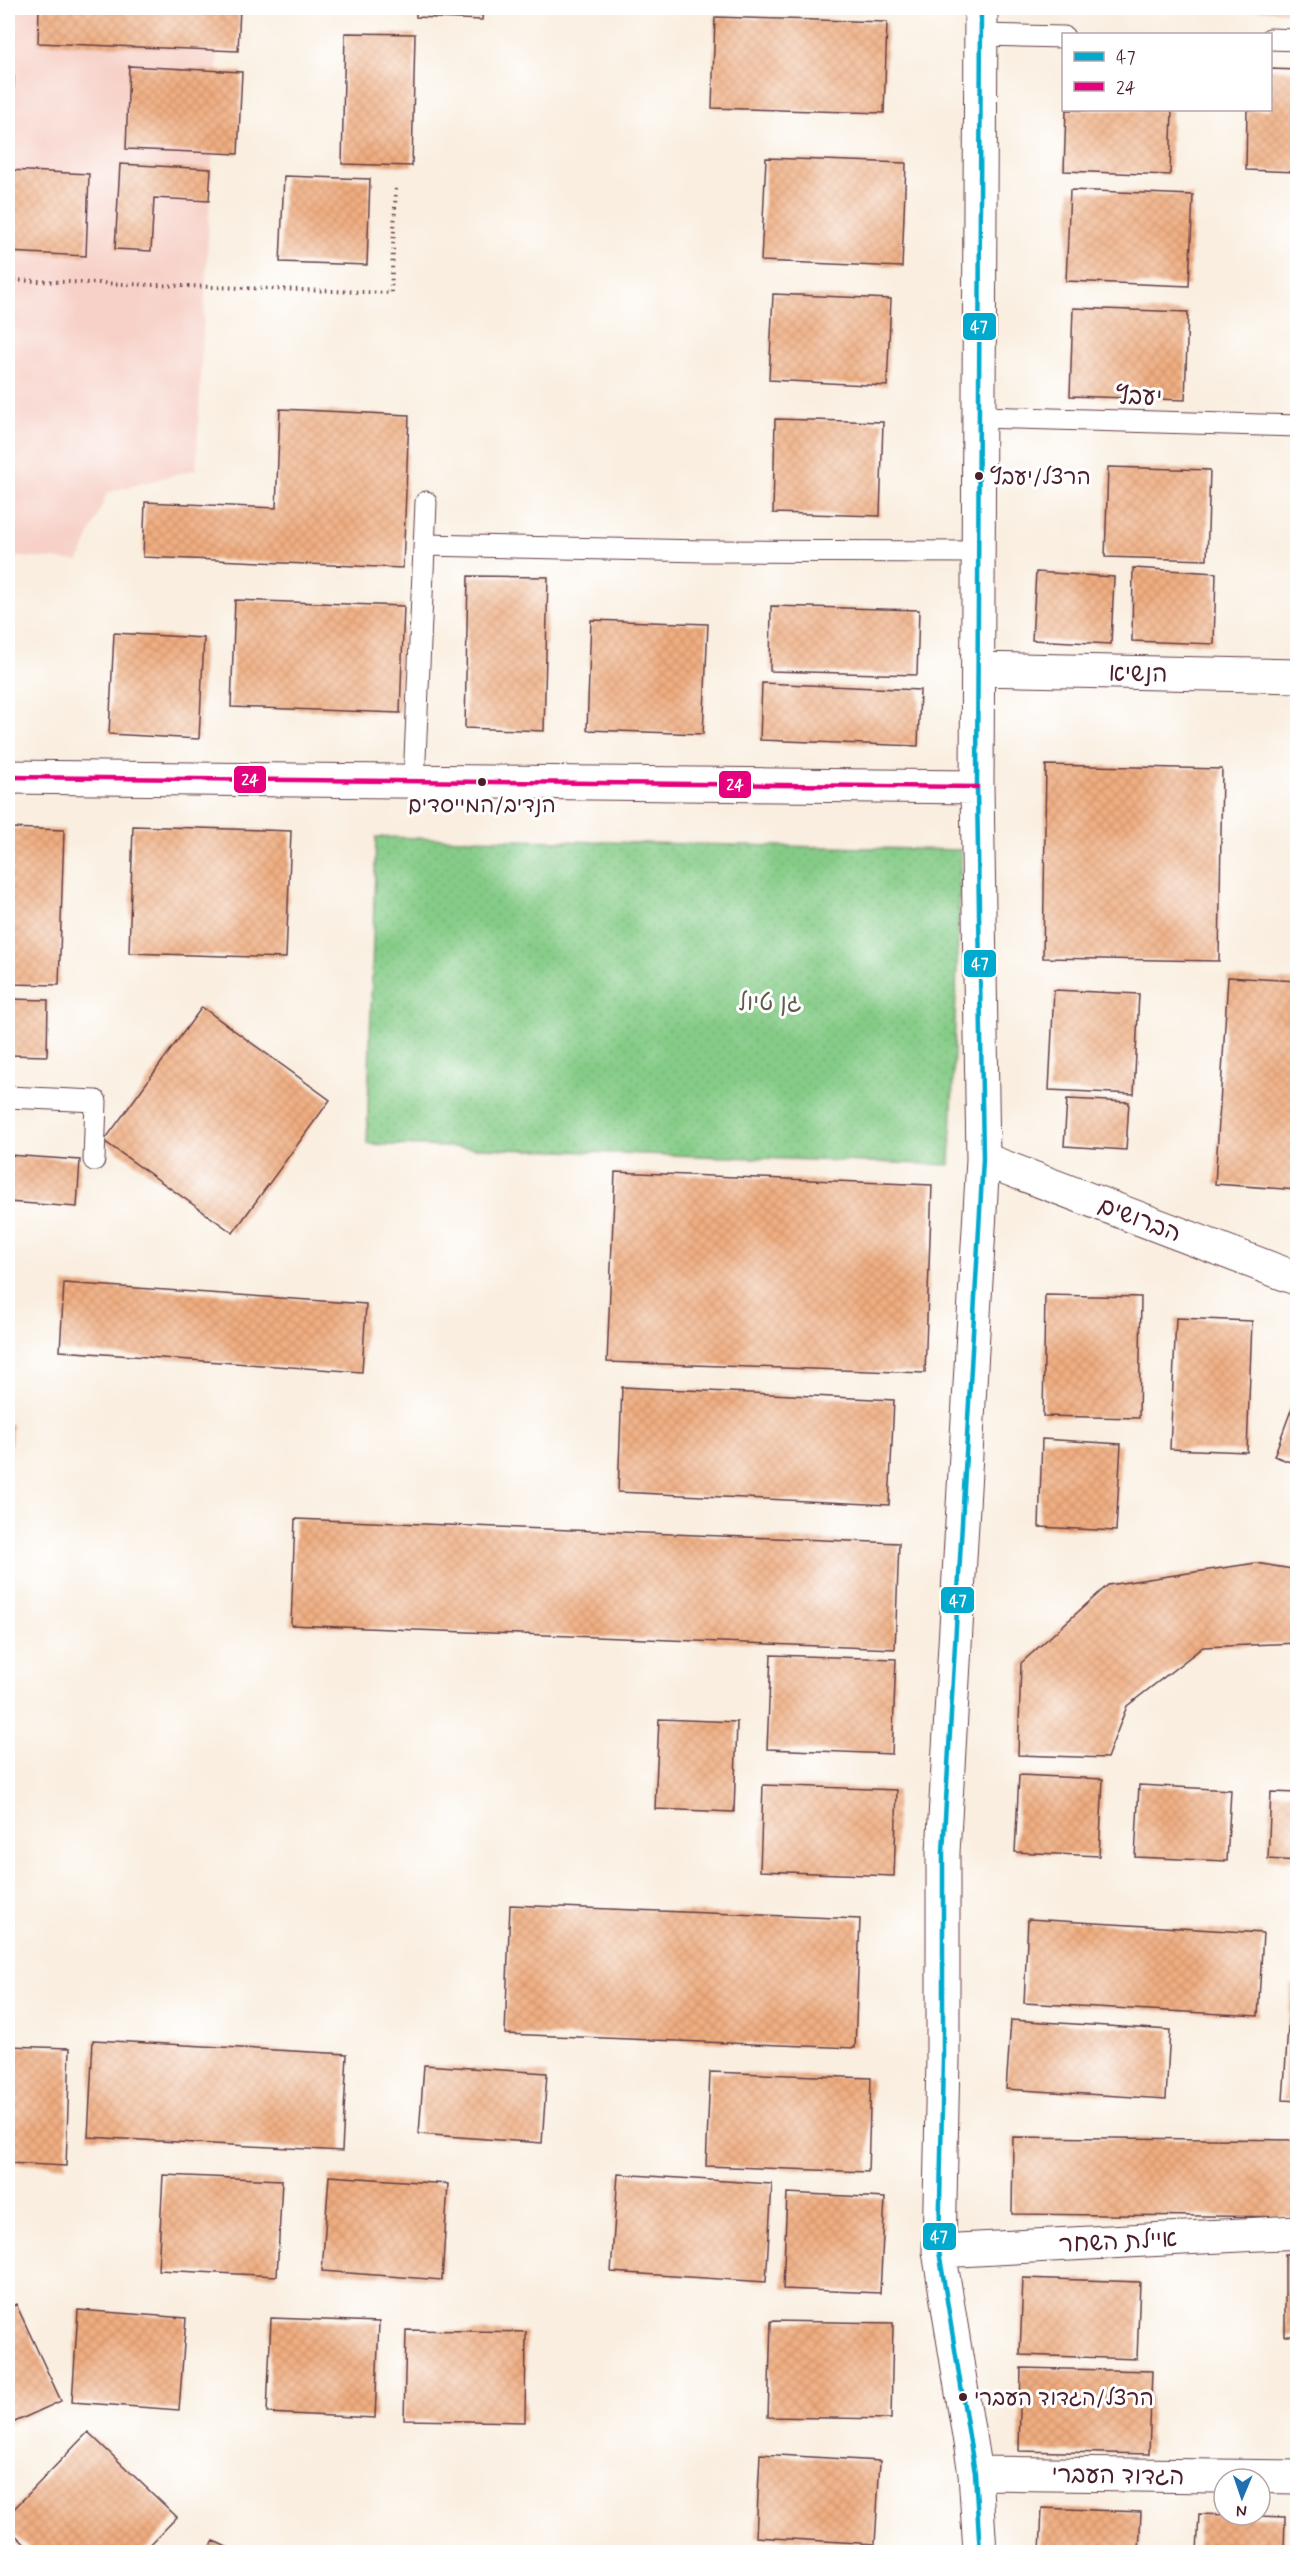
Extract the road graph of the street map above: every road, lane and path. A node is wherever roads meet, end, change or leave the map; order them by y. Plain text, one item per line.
1 (981, 21) edge
2 (1062, 37) edge
3 (1272, 39) edge
4 (1298, 40) edge
5 (396, 186) dead end
6 (8, 280) edge
7 (979, 417) junction
8 (1298, 426) edge
9 (426, 502) dead end
10 (425, 545) junction
11 (979, 552) junction
12 (978, 669) junction
13 (1298, 676) edge
14 (8, 777) edge
15 (414, 782) junction
16 (977, 787) junction
17 (8, 1097) edge
18 (983, 1159) junction
19 (94, 1161) dead end
20 (1298, 1279) edge
21 (1298, 2232) edge
22 (939, 2251) junction
23 (975, 2474) junction
24 (1298, 2477) edge
25 (980, 2553) edge

1 - 2 lane
1 - 7 street
3 - 4 lane
5 - 6 path
7 - 8 lane, יעבץ
7 - 11 street
9 - 10 lane
10 - 11 lane
10 - 15 lane
11 - 12 street
12 - 13 street, הנשיא
12 - 16 street
14 - 15 street
15 - 16 street
16 - 18 street
17 - 19 lane
18 - 20 street, הברושים
18 - 22 street
21 - 22 street, איילת השחר
22 - 23 street
23 - 24 street, הגדוד העברי
23 - 25 street

